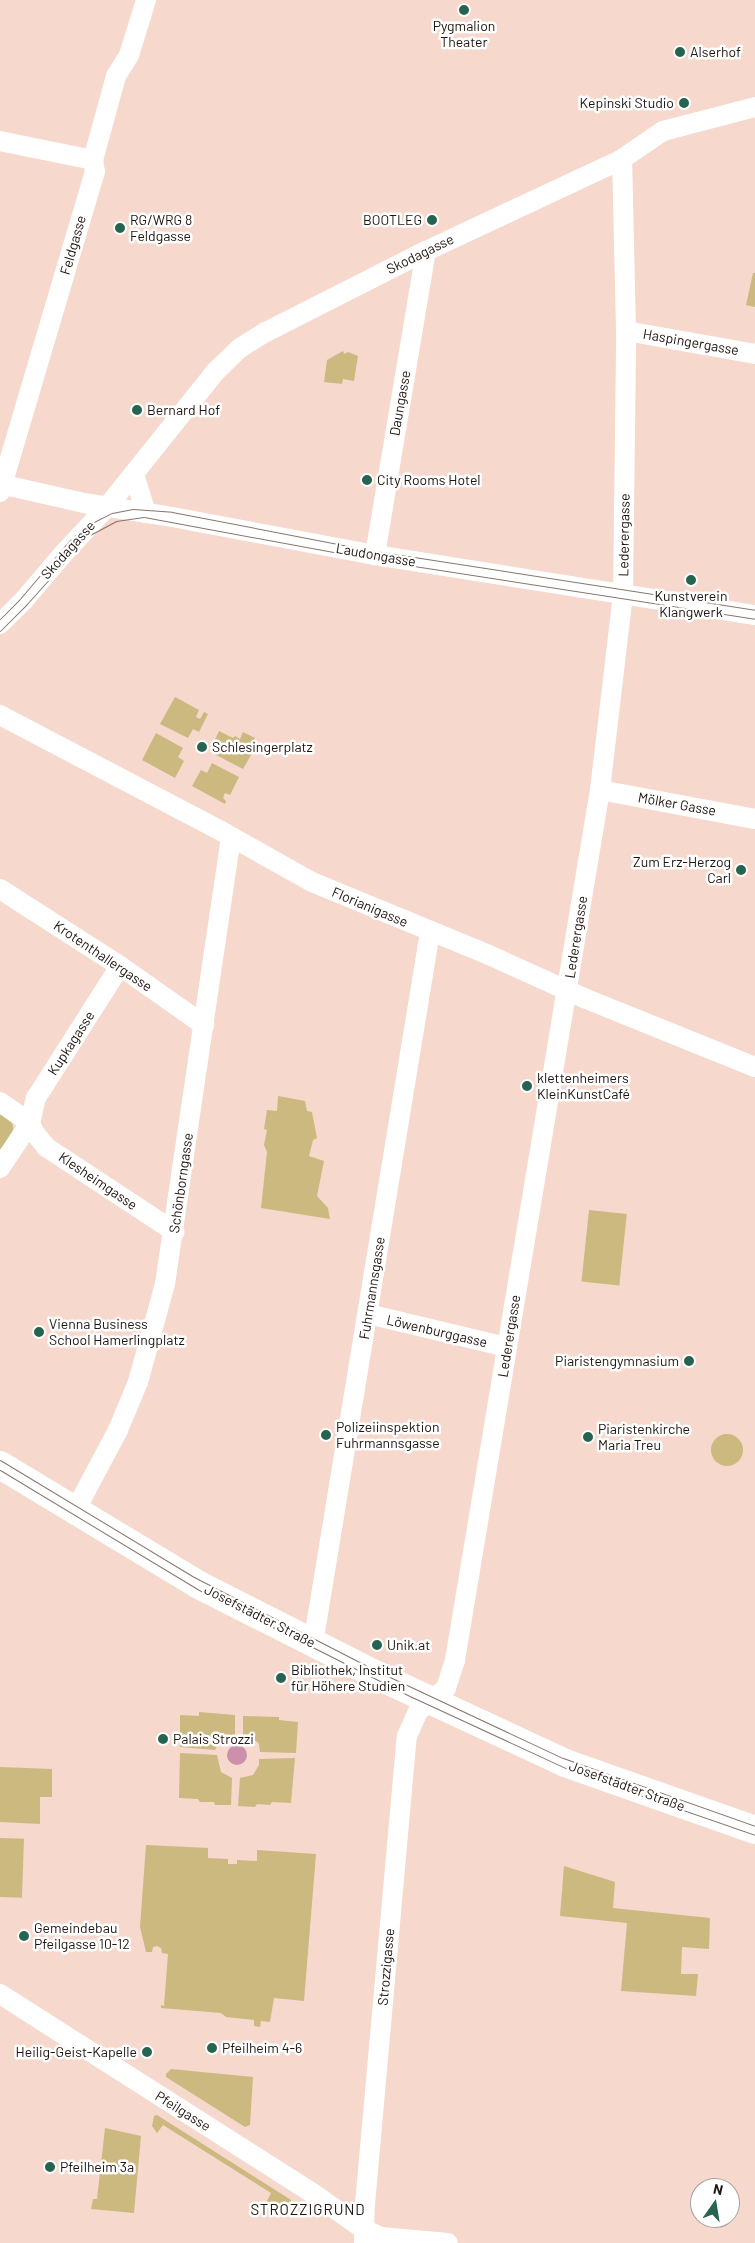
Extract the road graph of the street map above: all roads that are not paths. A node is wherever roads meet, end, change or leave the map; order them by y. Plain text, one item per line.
1 (146, 0) edge
2 (755, 107) edge
3 (0, 141) edge
4 (622, 159) junction
5 (93, 160) junction
6 (426, 251) junction
7 (626, 331) junction
8 (755, 354) edge
9 (134, 474) junction
10 (1, 487) edge
11 (107, 507) junction
12 (146, 513) junction
13 (375, 555) junction
14 (623, 594) junction
15 (755, 615) edge
16 (0, 624) edge
17 (0, 715) edge
18 (600, 790) junction
19 (755, 819) edge
20 (231, 838) junction
21 (0, 889) edge
22 (430, 932) junction
23 (120, 966) junction
24 (567, 991) junction
25 (204, 1025) junction
26 (754, 1061) edge
27 (0, 1102) edge
28 (30, 1123) junction
29 (0, 1168) edge
30 (174, 1232) junction
31 (368, 1314) junction
32 (507, 1347) junction
33 (0, 1465) edge
34 (75, 1511) junction
35 (313, 1644) junction
36 (431, 1700) junction
37 (755, 1830) edge
38 (0, 1994) edge
39 (365, 2236) edge
40 (448, 2243) edge

1 - 5 street, Feldgasse
2 - 4 street, Skodagasse
3 - 5 street
4 - 6 street, Skodagasse
4 - 7 street, Lederergasse
5 - 10 street, Feldgasse
6 - 9 street, Skodagasse
6 - 13 street, Daungasse
7 - 8 street, Haspingergasse
7 - 14 street, Lederergasse
9 - 11 street, Skodagasse
9 - 12 street
10 - 11 street, Laudongasse
11 - 12 street, Laudongasse
11 - 16 street, Skodagasse
12 - 13 street, Laudongasse
13 - 14 street, Laudongasse
14 - 15 street, Laudongasse
14 - 18 street, Lederergasse
17 - 20 street, Florianigasse
18 - 19 street, Mölker Gasse
18 - 24 street, Lederergasse
20 - 22 street, Florianigasse
20 - 25 street, Schönborngasse
21 - 23 street, Krotenthallergasse
22 - 24 street, Florianigasse
22 - 31 street, Fuhrmannsgasse
23 - 25 street, Krotenthallergasse
23 - 28 street, Kupkagasse
24 - 26 street, Florianigasse
24 - 32 street, Lederergasse
25 - 30 street, Schönborngasse
27 - 28 street
28 - 29 street
28 - 30 street, Klesheimgasse
30 - 34 street, Schönborngasse
31 - 32 street, Löwenburggasse
31 - 35 street, Fuhrmannsgasse
32 - 36 street, Lederergasse
33 - 34 street, Josefstädter Straße
34 - 35 street, Josefstädter Straße
35 - 36 street, Josefstädter Straße
36 - 37 street, Josefstädter Straße
36 - 39 street, Strozzigasse
38 - 39 street, Pfeilgasse
39 - 40 street, Pfeilgasse

